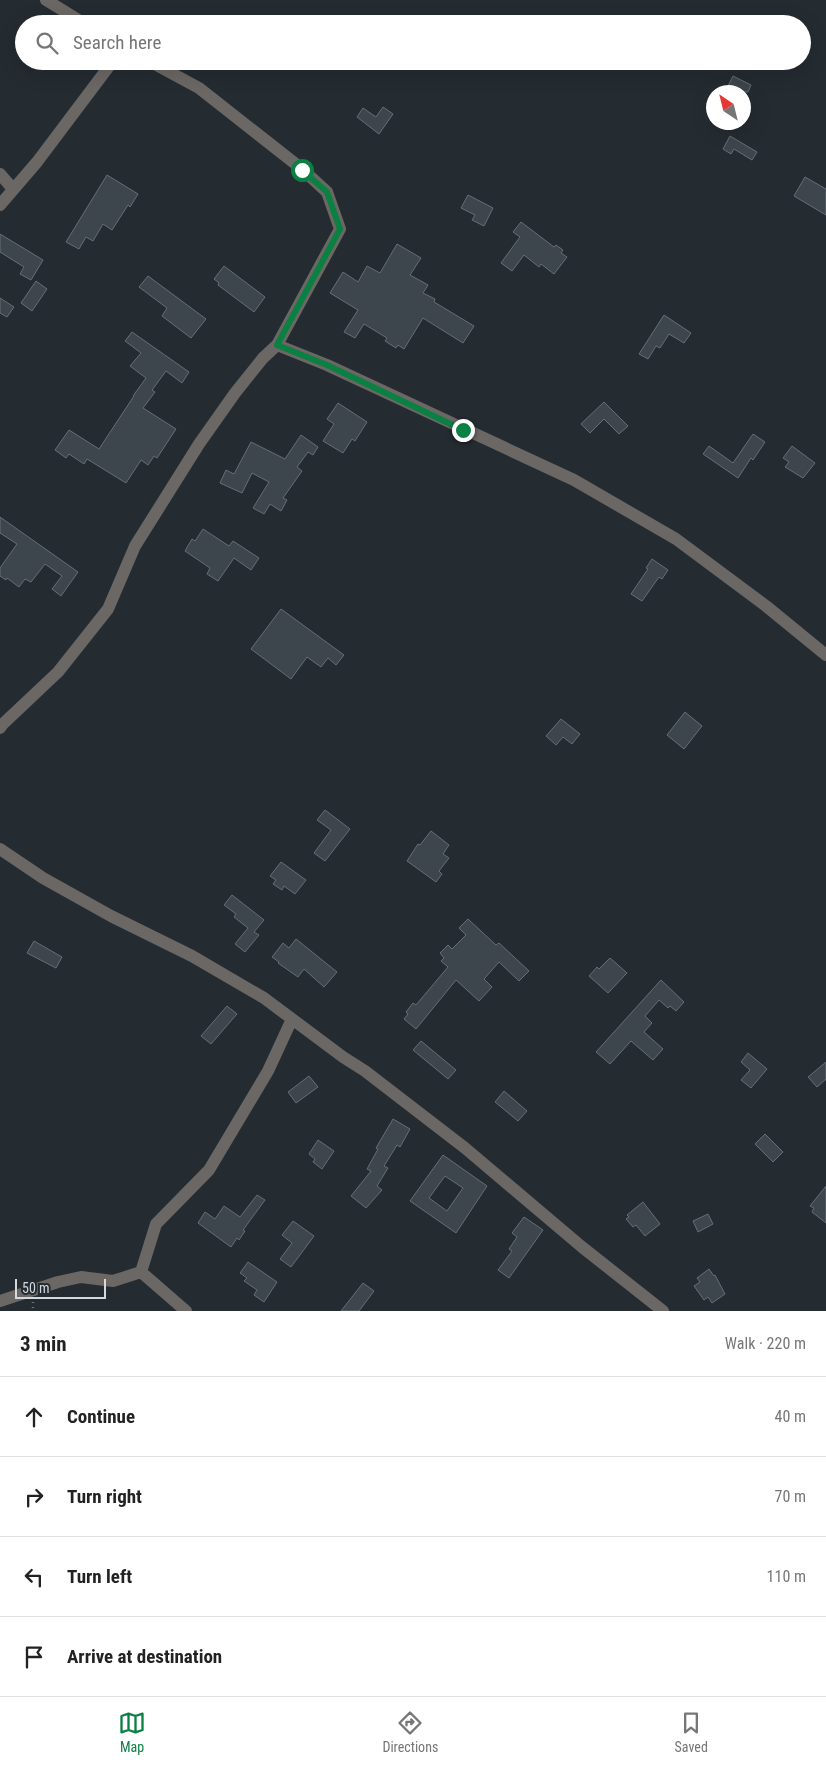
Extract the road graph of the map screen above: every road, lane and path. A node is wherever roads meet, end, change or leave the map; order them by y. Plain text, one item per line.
1 (46, 0) edge
2 (70, 15) edge
3 (106, 70) edge
4 (166, 70) edge
5 (0, 174) edge
6 (13, 189) junction
7 (0, 205) edge
8 (277, 345) junction
9 (826, 655) edge
10 (1, 724) edge
11 (0, 848) edge
12 (292, 1019) junction
13 (141, 1272) junction
14 (0, 1301) edge
15 (186, 1311) edge
16 (662, 1311) edge

1 - 2 street
3 - 6 street
4 - 8 street
5 - 6 street
6 - 7 street
8 - 9 street
8 - 10 street
11 - 12 street
12 - 13 street
12 - 16 street
13 - 14 street
13 - 15 street

